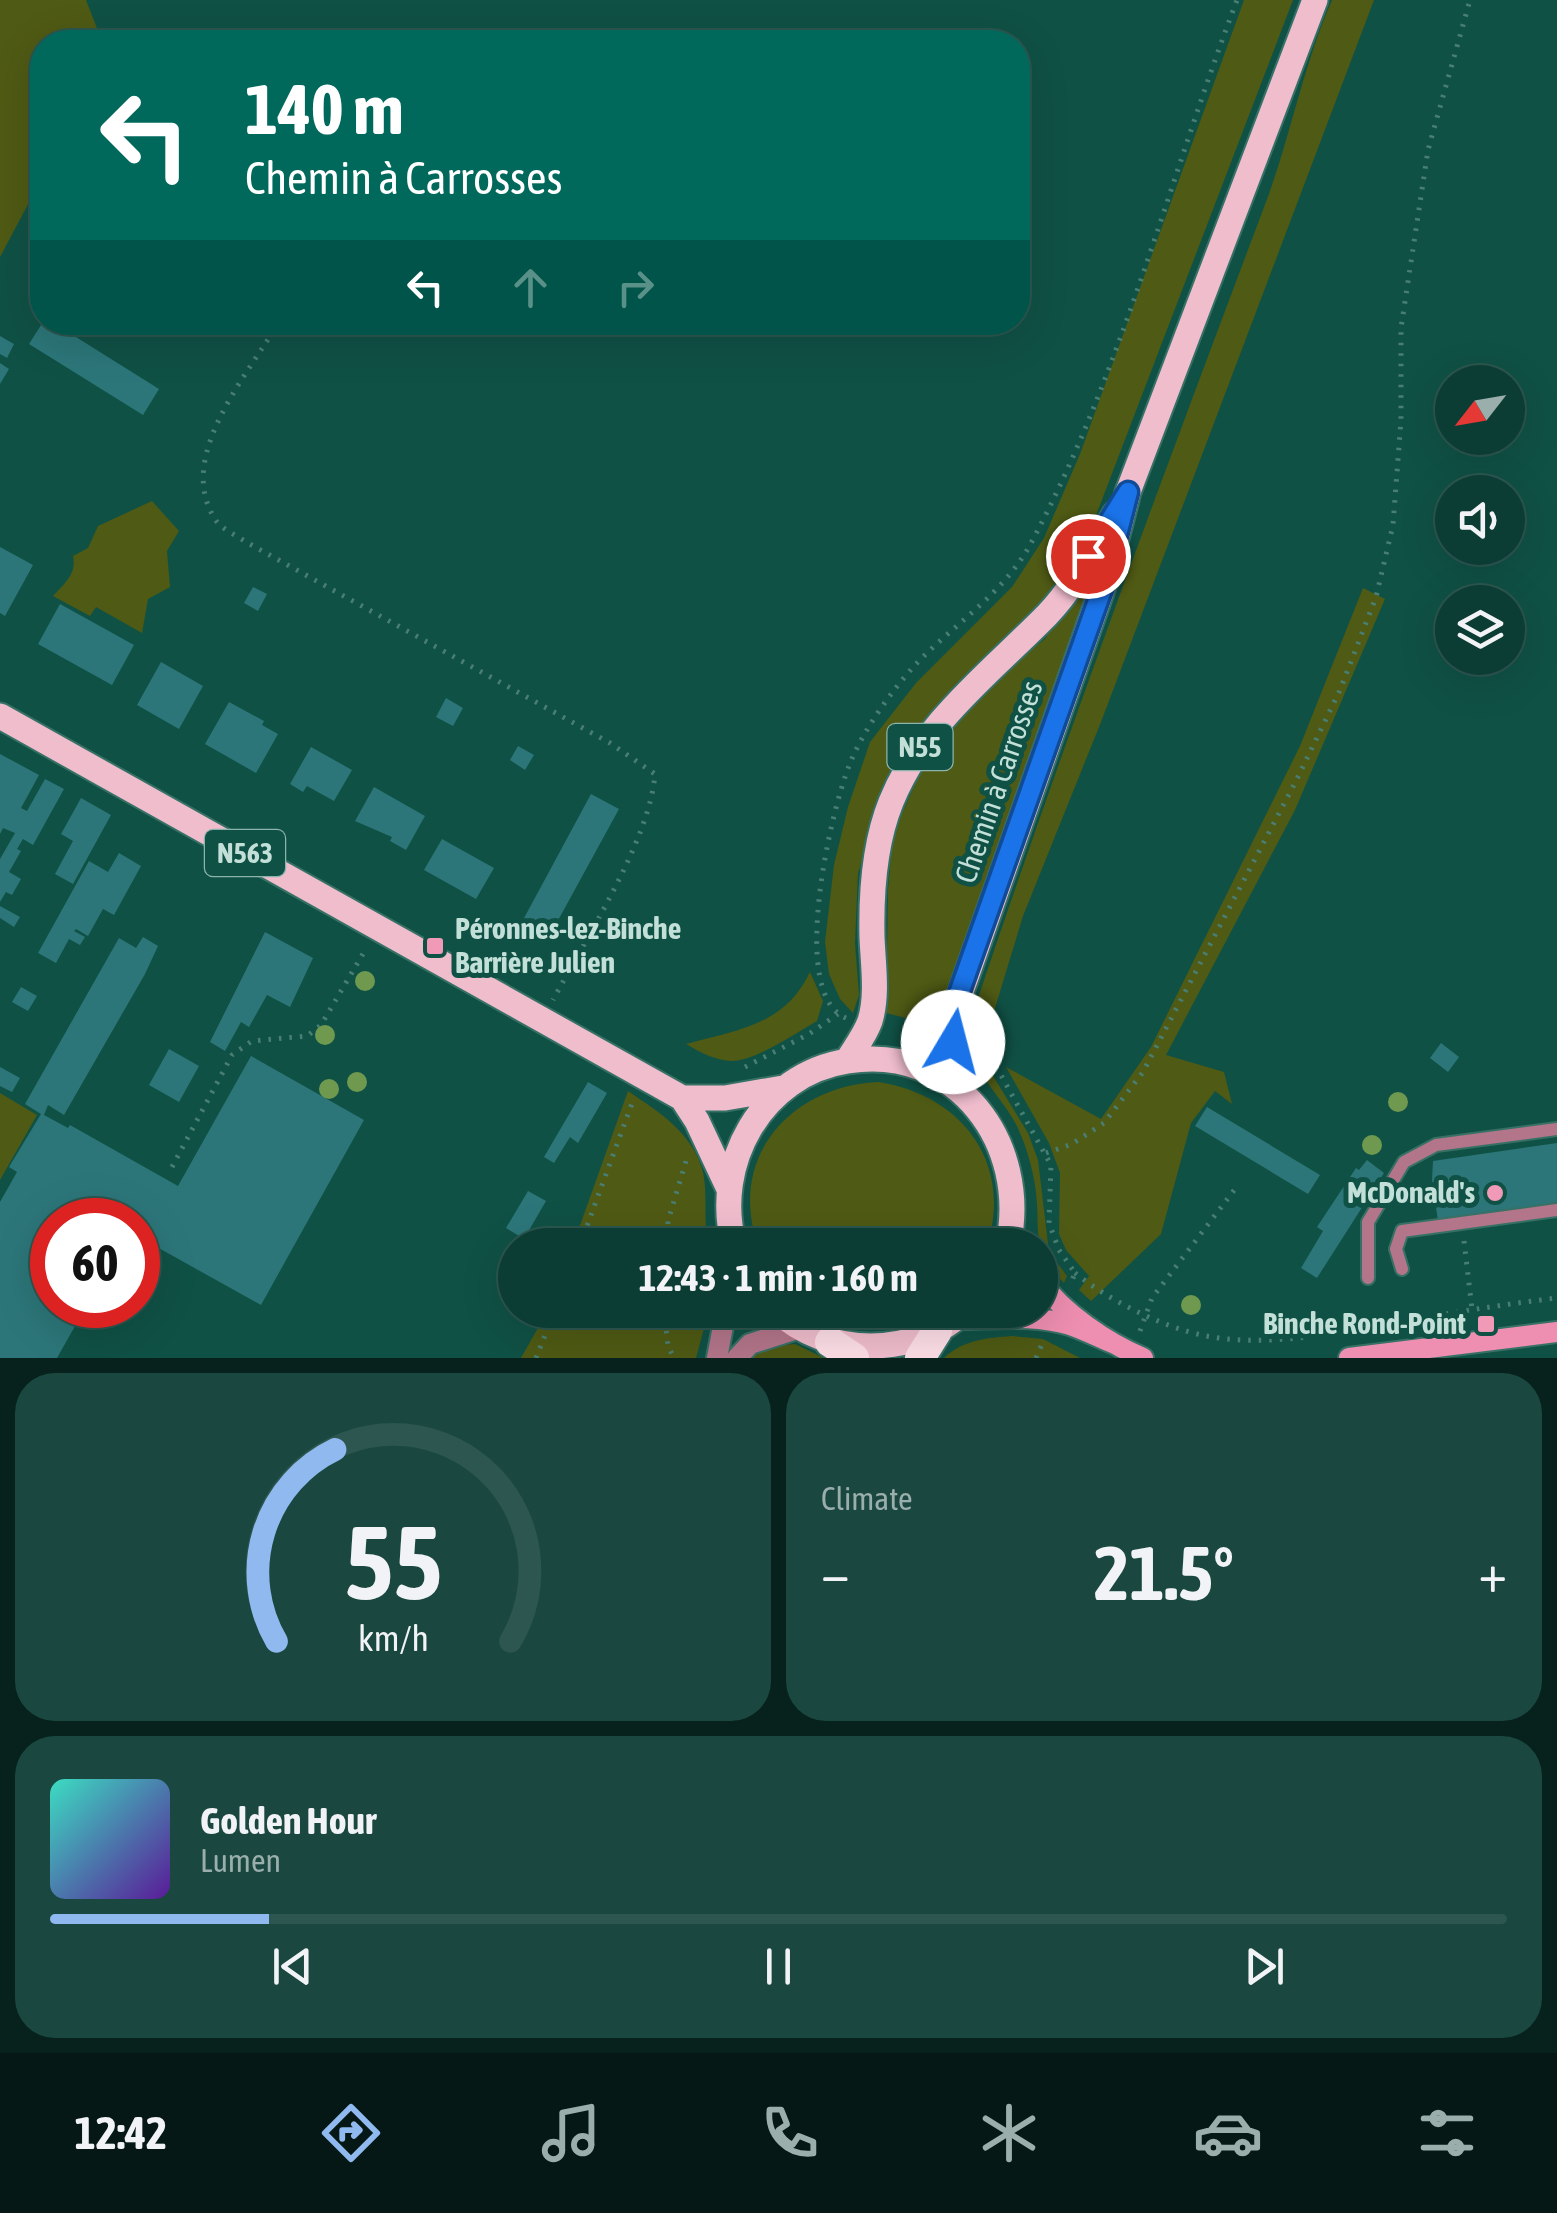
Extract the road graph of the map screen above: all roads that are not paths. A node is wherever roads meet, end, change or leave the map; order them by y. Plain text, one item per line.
1 (1315, 0) edge
2 (1128, 492) junction
3 (0, 716) edge
4 (847, 1061) junction
5 (788, 1087) junction
6 (964, 1095) junction
7 (682, 1098) junction
8 (1557, 1129) edge
9 (728, 1186) junction
10 (1557, 1210) edge
11 (730, 1228) edge
12 (1014, 1228) edge
13 (1402, 1270) dead end
14 (1368, 1278) dead end
15 (1058, 1302) edge
16 (1058, 1323) edge
17 (722, 1328) edge
18 (800, 1328) joint
19 (936, 1328) edge
20 (946, 1328) edge
21 (1557, 1332) edge
22 (1115, 1344) junction
23 (842, 1350) edge
24 (1140, 1356) edge
25 (716, 1358) edge
26 (737, 1358) edge
27 (920, 1358) edge
28 (1348, 1358) edge

1 - 2 main road, Chemin à Carrosses / N55
2 - 4 main road, Chemin à Carrosses / N55
2 - 6 main road, Chemin à Carrosses / N55
3 - 7 main road, N563
4 - 5 main road, N55
4 - 6 main road, N55
5 - 7 main road, N563
5 - 9 main road, N55
6 - 12 main road, N55
7 - 9 main road
8 - 14 lane
9 - 11 main road, N55
10 - 13 lane
15 - 22 main road
16 - 22 main road
17 - 25 street
18 - 23 main road
18 - 26 street
19 - 23 main road
20 - 27 highway
21 - 28 main road
22 - 24 main road

